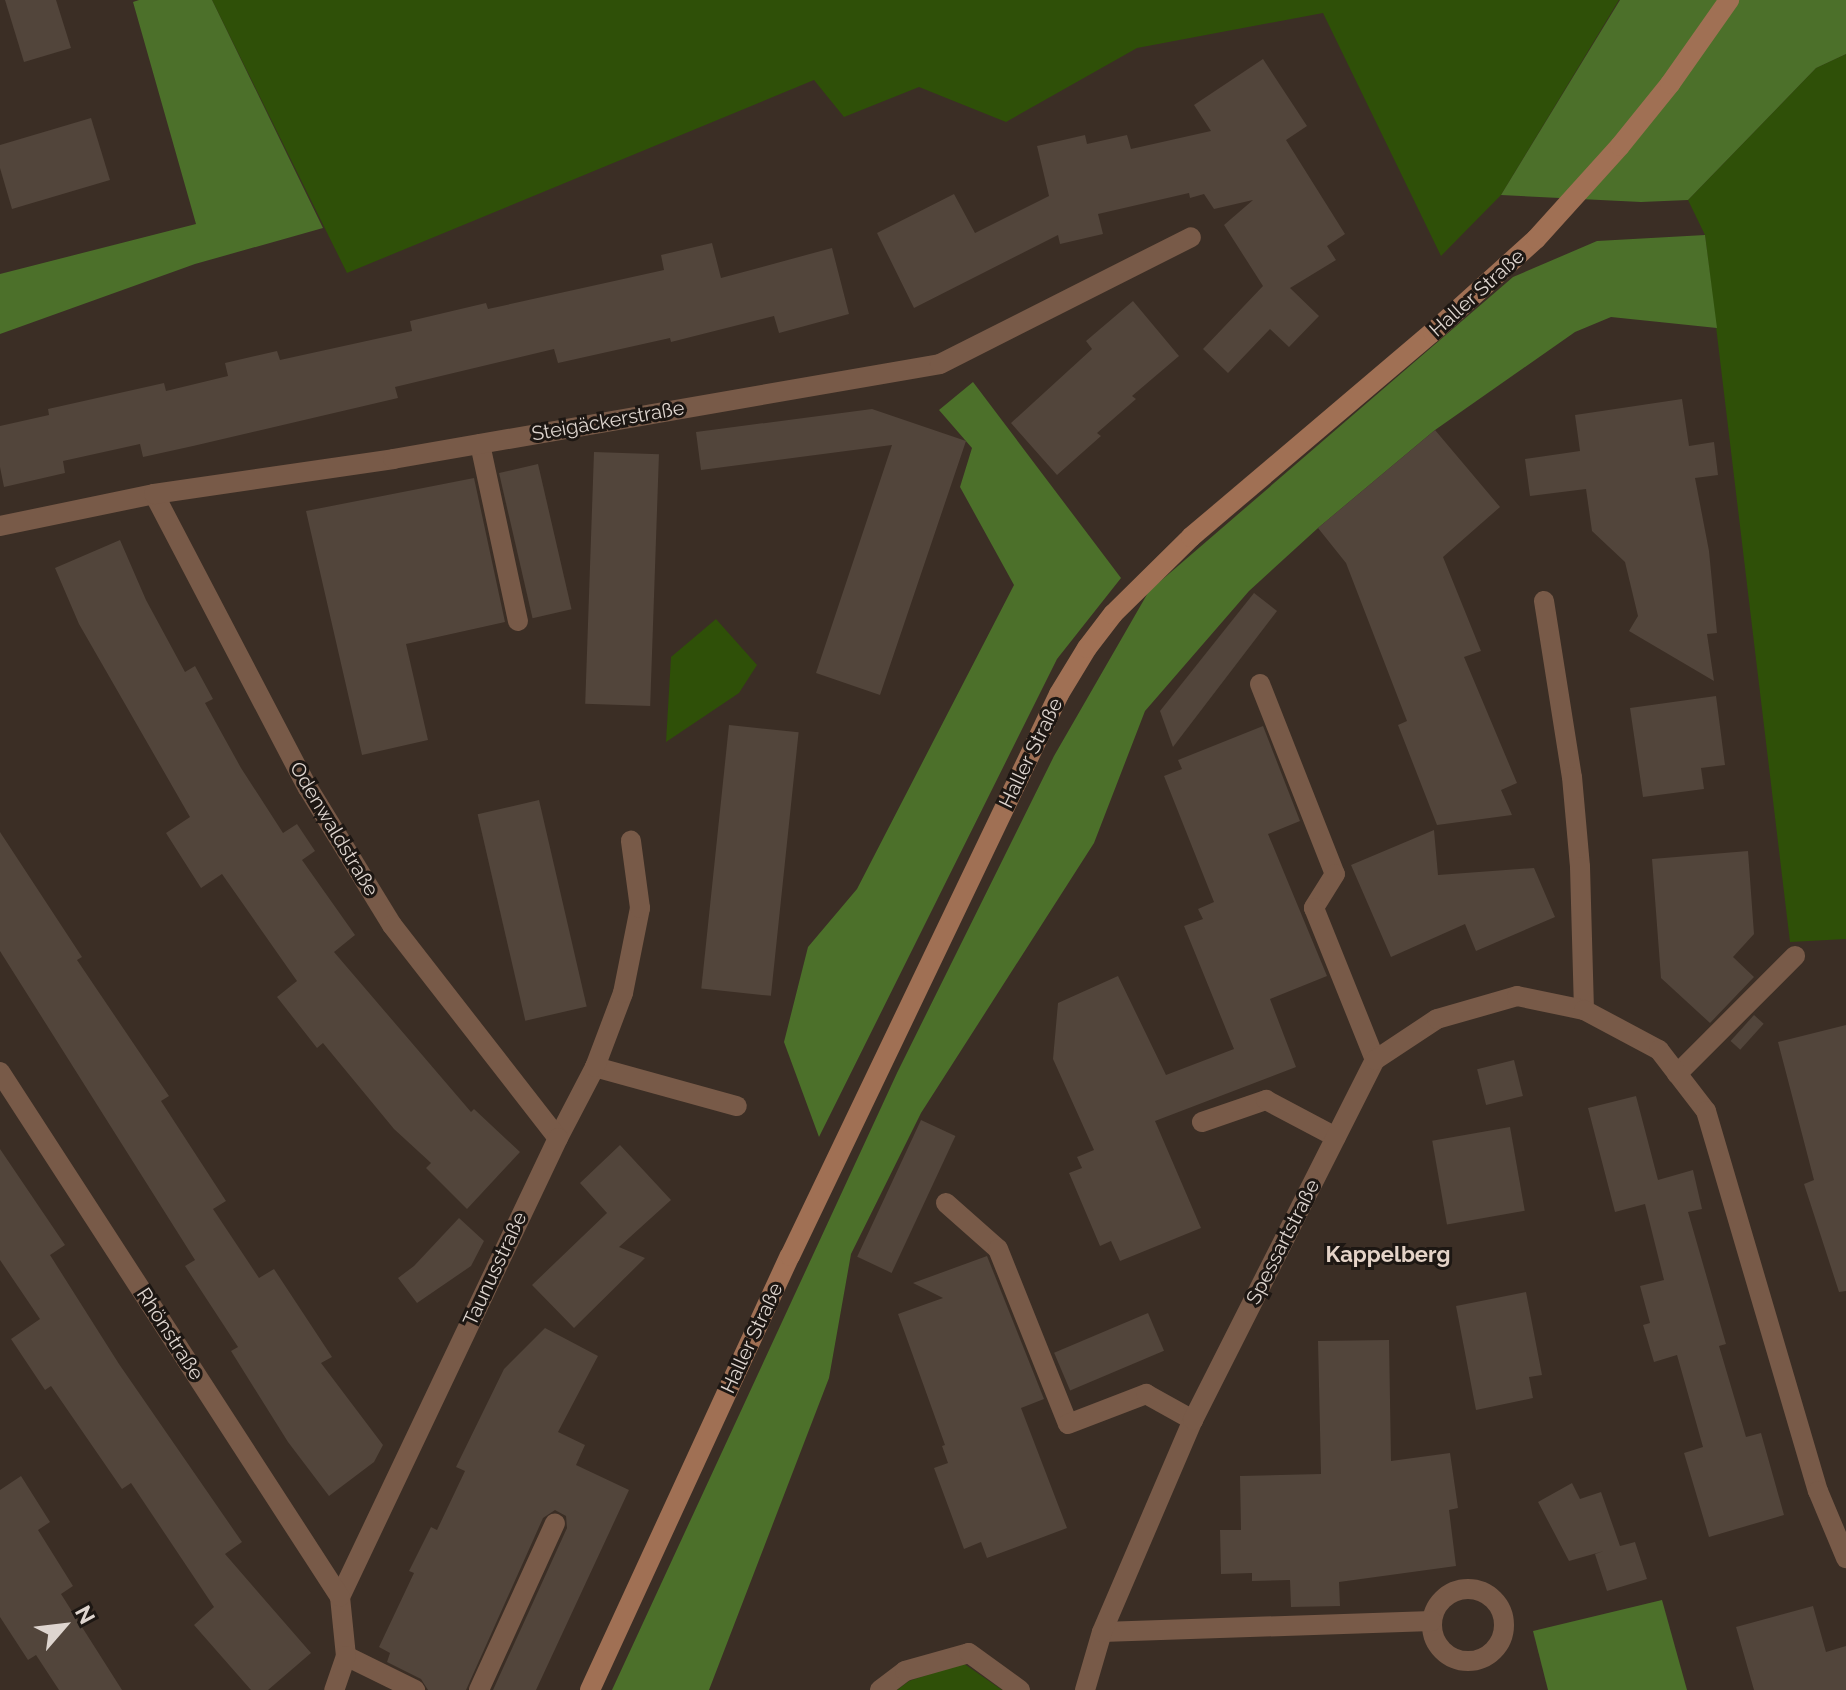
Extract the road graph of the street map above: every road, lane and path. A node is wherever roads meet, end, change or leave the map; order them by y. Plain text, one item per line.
1 (1729, 0) edge
2 (1191, 237) dead end
3 (480, 444) junction
4 (154, 494) junction
5 (0, 526) edge
6 (1544, 601) dead end
7 (518, 621) dead end
8 (1260, 684) dead end
9 (631, 841) dead end
10 (1795, 956) dead end
11 (1584, 1010) junction
12 (1375, 1060) junction
13 (595, 1067) junction
14 (0, 1072) edge
15 (1677, 1074) junction
16 (737, 1106) dead end
17 (1202, 1122) dead end
18 (1336, 1137) junction
19 (558, 1138) junction
20 (946, 1203) dead end
21 (1193, 1420) junction
22 (555, 1523) dead end
23 (1846, 1558) edge
24 (340, 1597) junction
25 (1432, 1621) dead end
26 (1102, 1632) junction
27 (346, 1656) junction
28 (334, 1690) edge
29 (415, 1690) edge
30 (479, 1690) edge
31 (590, 1690) edge
32 (880, 1690) edge
33 (1020, 1690) edge
34 (1085, 1690) edge

1 - 31 main road, Haller Straße
2 - 3 street, Steigäckerstraße
3 - 4 street, Steigäckerstraße
3 - 7 street
4 - 5 street, Steigäckerstraße
4 - 19 street, Odenwaldstraße
6 - 11 street
8 - 12 street
9 - 13 street, Taunusstraße
10 - 15 street
11 - 12 street, Spessartstraße
11 - 15 street, Spessartstraße
12 - 18 street, Spessartstraße
13 - 16 street
13 - 19 street, Taunusstraße
14 - 24 street, Rhönstraße
15 - 23 street, Spessartstraße
17 - 18 street
18 - 21 street, Spessartstraße
19 - 24 street, Taunusstraße
20 - 21 street
21 - 26 street, Spessartstraße
22 - 30 street
24 - 27 street
25 - 26 street
26 - 34 street, Spessartstraße
27 - 28 street
27 - 29 street
32 - 33 street

